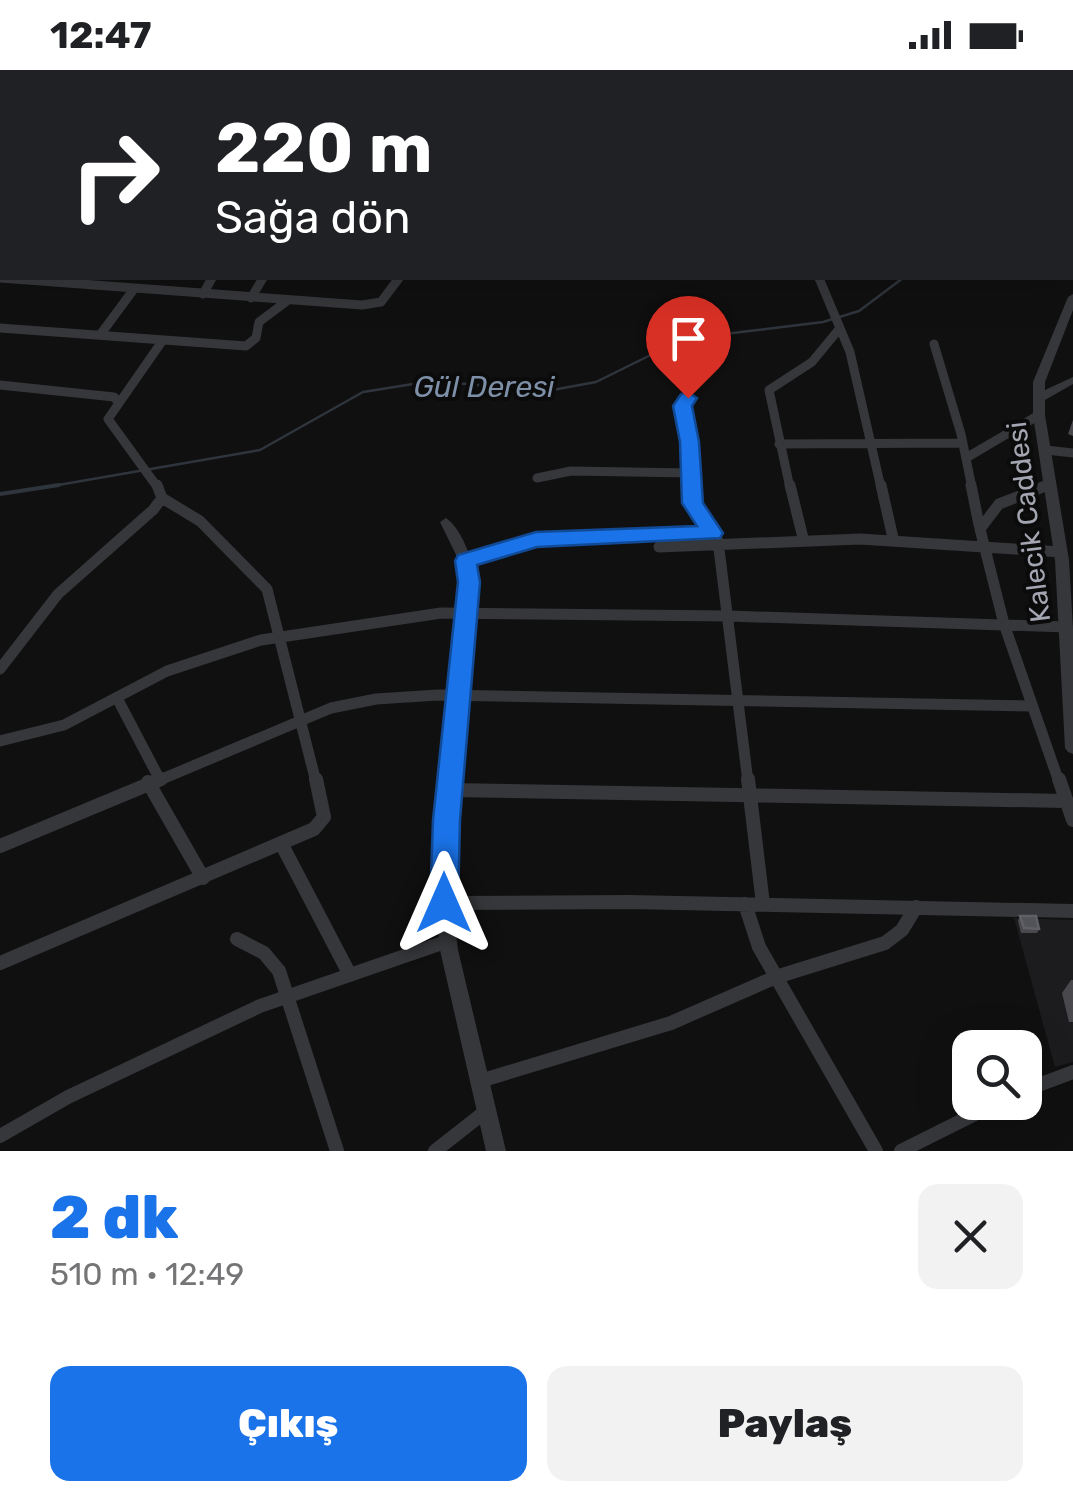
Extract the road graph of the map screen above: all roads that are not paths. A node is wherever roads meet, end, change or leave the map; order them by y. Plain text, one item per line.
1 (66, 280) edge
2 (211, 280) edge
3 (262, 280) edge
4 (397, 280) edge
5 (820, 280) edge
6 (134, 289) junction
7 (203, 294) junction
8 (1073, 297) edge
9 (251, 298) junction
10 (287, 301) junction
11 (0, 328) edge
12 (840, 328) junction
13 (100, 335) junction
14 (163, 340) junction
15 (934, 344) dead end
16 (1073, 380) edge
17 (0, 385) edge
18 (688, 398) dead end
19 (1039, 398) junction
20 (119, 403) junction
21 (1039, 415) junction
22 (870, 441) junction
23 (962, 443) junction
24 (779, 444) junction
25 (1046, 450) junction
26 (1073, 453) edge
27 (966, 458) junction
28 (690, 473) junction
29 (538, 478) dead end
30 (1050, 486) junction
31 (160, 493) junction
32 (446, 522) dead end
33 (980, 529) junction
34 (715, 537) junction
35 (803, 538) junction
36 (893, 538) junction
37 (981, 543) junction
38 (659, 547) dead end
39 (1065, 557) edge
40 (466, 561) junction
41 (466, 612) junction
42 (729, 616) junction
43 (1004, 624) junction
44 (1067, 627) junction
45 (280, 636) junction
46 (0, 669) edge
47 (458, 696) junction
48 (117, 698) junction
49 (740, 700) junction
50 (1032, 706) junction
51 (300, 721) junction
52 (0, 741) edge
53 (1073, 748) edge
54 (154, 780) junction
55 (449, 790) junction
56 (751, 795) junction
57 (1066, 801) junction
58 (1073, 820) edge
59 (0, 846) edge
60 (282, 846) junction
61 (203, 878) junction
62 (444, 903) junction
63 (745, 904) junction
64 (763, 904) junction
65 (916, 907) junction
66 (1073, 912) edge
67 (237, 940) dead end
68 (448, 941) junction
69 (0, 963) edge
70 (350, 975) junction
71 (776, 977) junction
72 (287, 997) junction
73 (1073, 1072) edge
74 (480, 1081) junction
75 (1042, 1084) edge
76 (486, 1111) junction
77 (963, 1120) edge
78 (0, 1136) edge
79 (337, 1151) edge
80 (435, 1151) edge
81 (496, 1151) edge
82 (876, 1151) edge
83 (902, 1151) edge

1 - 6 street
2 - 7 street
3 - 9 street
4 - 10 street
5 - 12 street
6 - 7 street
6 - 13 street
7 - 9 street
8 - 19 street, Kalecik Caddesi
9 - 10 street
10 - 14 street
11 - 13 street
12 - 22 street
12 - 24 street
13 - 14 street
14 - 20 street
15 - 23 street
16 - 19 street
17 - 20 street
18 - 28 street
19 - 21 street, Kalecik Caddesi
20 - 31 street
21 - 25 street, Kalecik Caddesi
21 - 27 street
22 - 23 street
22 - 24 street
22 - 36 street
23 - 27 street
24 - 35 street
25 - 26 street
25 - 30 street, Kalecik Caddesi
27 - 33 street
28 - 29 street
28 - 34 street
30 - 33 street
30 - 39 street, Kalecik Caddesi
31 - 45 street
31 - 46 street
32 - 40 street
33 - 37 street
34 - 35 street
34 - 38 street
34 - 40 street
34 - 42 street
35 - 36 street
36 - 37 street
37 - 39 street
37 - 43 street
39 - 44 street, Kalecik Caddesi
40 - 41 street
41 - 42 street
41 - 45 street
41 - 47 street
42 - 43 street
42 - 49 street
43 - 44 street
43 - 50 street
44 - 53 street, Kalecik Caddesi
45 - 48 street
45 - 51 street
47 - 49 street
47 - 51 street
47 - 55 street
48 - 52 street
48 - 54 street
49 - 50 street
49 - 56 street
50 - 57 street
51 - 54 street
51 - 60 street
54 - 59 street
54 - 61 street
55 - 56 street
55 - 62 street
56 - 57 street
56 - 64 street
57 - 58 street
60 - 61 street
60 - 70 street
61 - 69 street
62 - 63 street
62 - 68 street
63 - 64 street
63 - 71 street
64 - 65 street
65 - 66 street
65 - 71 street
67 - 72 street
68 - 70 street
68 - 74 street
70 - 72 street
71 - 74 street
71 - 82 street
72 - 78 street
72 - 79 street
73 - 75 street
74 - 76 street
76 - 80 street
76 - 81 street
77 - 83 street

